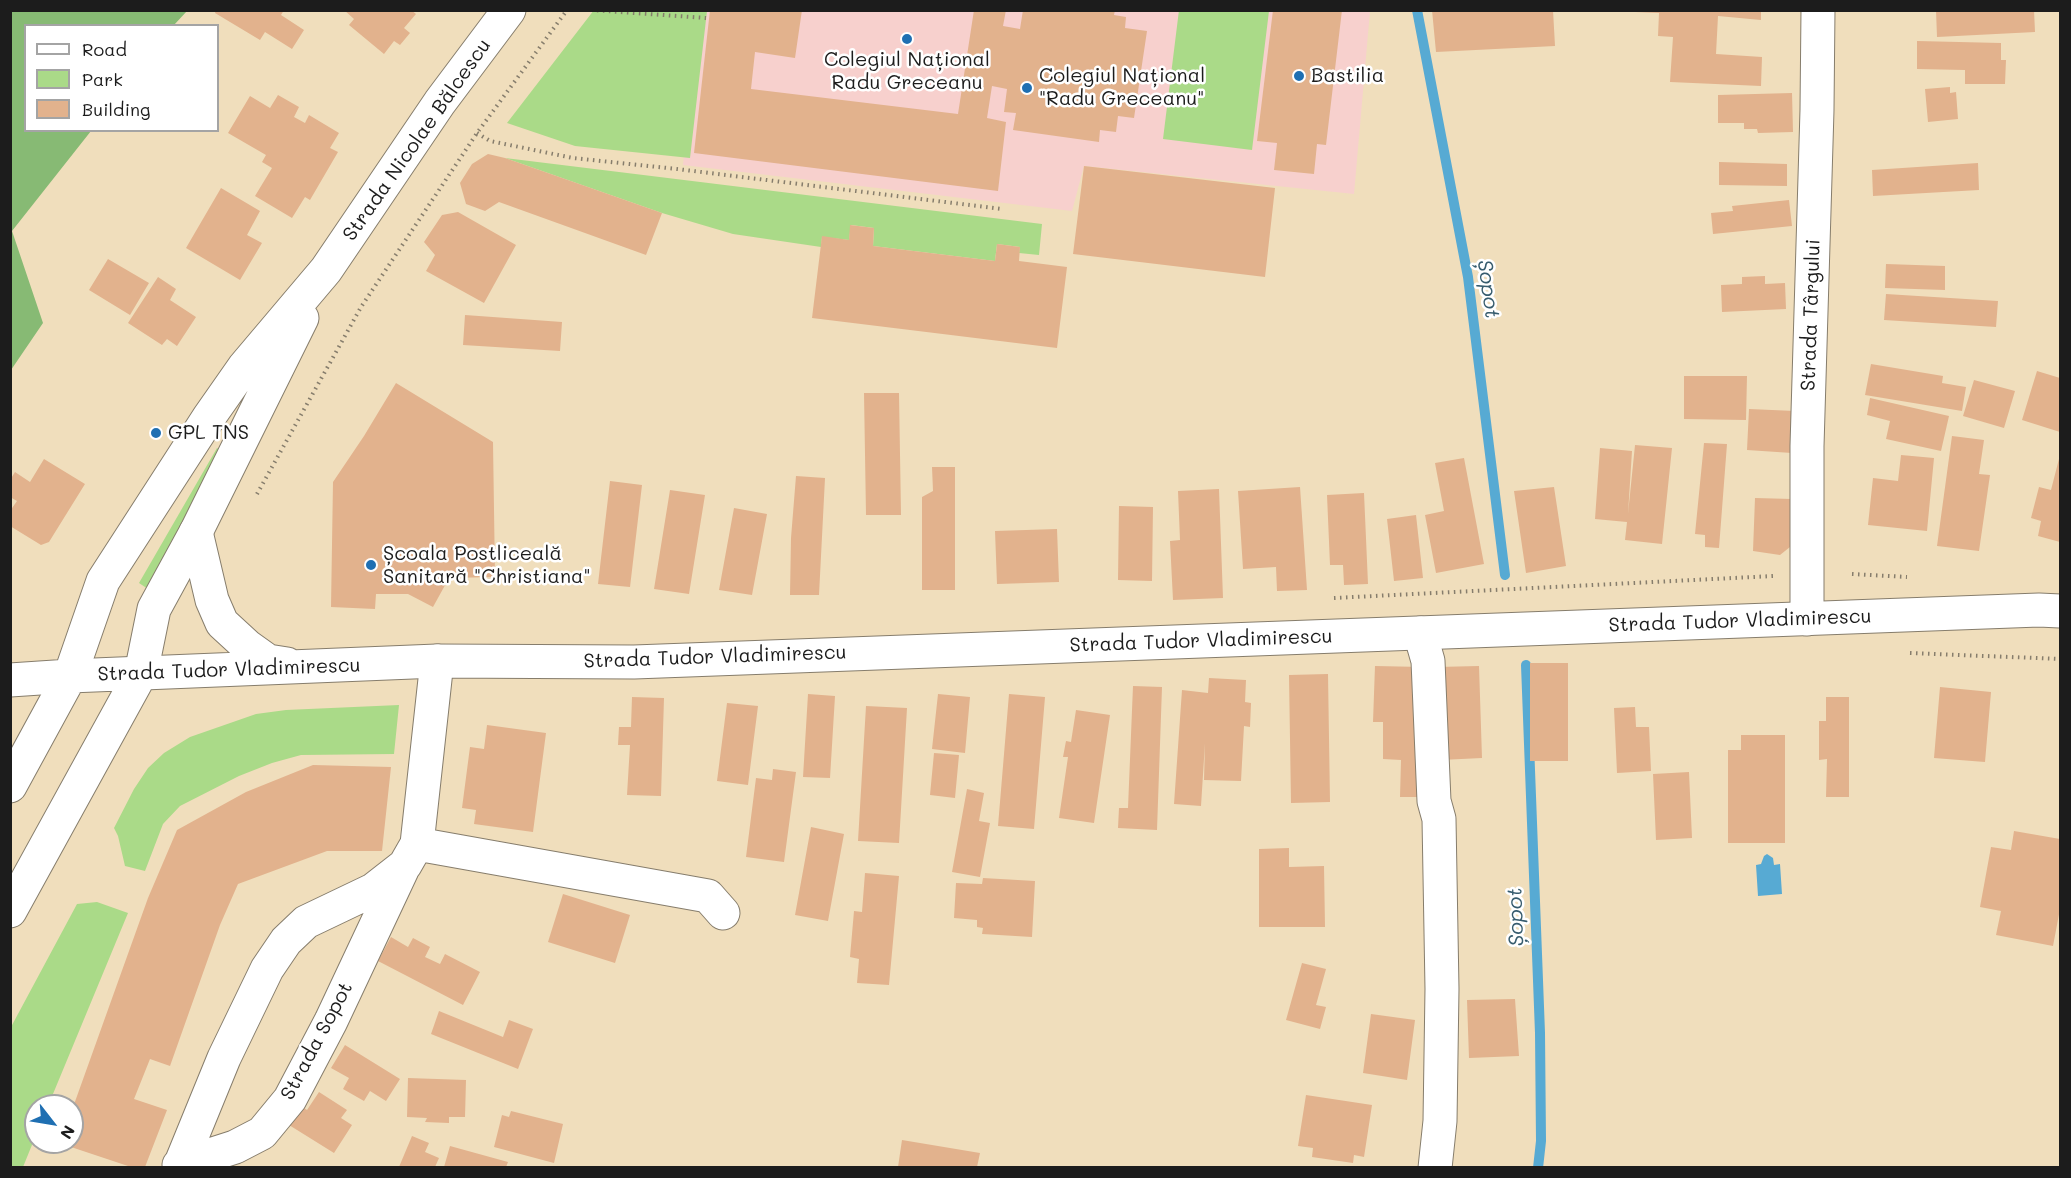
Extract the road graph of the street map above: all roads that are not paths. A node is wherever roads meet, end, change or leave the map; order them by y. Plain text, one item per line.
1 (509, 10) edge
2 (1818, 10) edge
3 (326, 270) junction
4 (195, 532) junction
5 (2061, 612) edge
6 (1807, 619) junction
7 (1420, 633) junction
8 (438, 661) junction
9 (297, 667) junction
10 (141, 673) junction
11 (70, 676) junction
12 (10, 680) edge
13 (10, 786) edge
14 (411, 854) junction
15 (10, 911) edge
16 (723, 913) dead end
17 (179, 1166) edge
18 (1435, 1167) edge

1 - 3 street, Strada Nicolae Bălcescu
2 - 6 street, Strada Târgului
3 - 4 street, Strada Nicolae Bălcescu
3 - 11 street, Strada Nicolae Bălcescu
4 - 9 street
4 - 10 street, Strada Nicolae Bălcescu
5 - 6 street, Strada Tudor Vladimirescu
6 - 7 street, Strada Tudor Vladimirescu
7 - 8 street, Strada Tudor Vladimirescu
7 - 18 street
8 - 9 street, Strada Tudor Vladimirescu
8 - 14 street, Strada Sopot
9 - 10 street, Strada Tudor Vladimirescu
10 - 11 street, Strada Tudor Vladimirescu
10 - 15 street, Strada Nicolae Bălcescu
11 - 12 street, Strada Tudor Vladimirescu
11 - 13 street, Strada Nicolae Bălcescu
14 - 16 street
14 - 17 street, Strada Sopot
14 - 17 street, Strada Sopot

